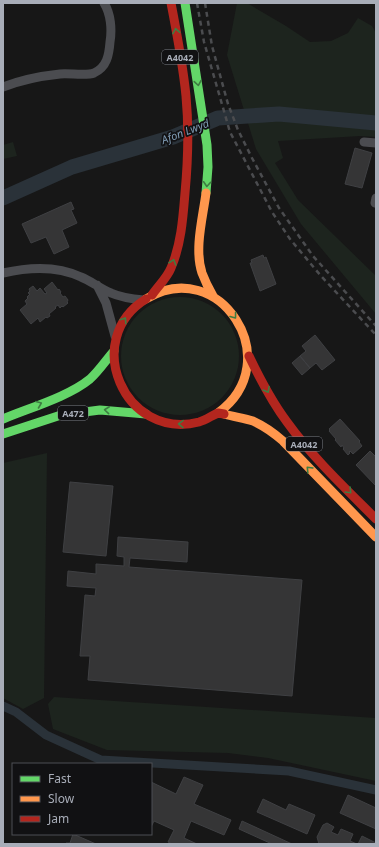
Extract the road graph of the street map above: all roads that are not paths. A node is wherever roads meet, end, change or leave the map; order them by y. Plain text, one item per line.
1 (104, 3) edge
2 (171, 3) edge
3 (185, 3) edge
4 (3, 87) edge
5 (364, 142) dead end
6 (376, 143) edge
7 (3, 273) edge
8 (97, 285) junction
9 (213, 296) junction
10 (148, 298) junction
11 (116, 340) junction
12 (114, 351) junction
13 (249, 356) junction
14 (218, 413) junction
15 (146, 414) junction
16 (3, 419) edge
17 (3, 434) edge
18 (376, 519) edge
19 (376, 536) edge

1 - 4 street
10 -> 2 main road, A4042
3 -> 9 main road, A4042
5 - 6 street
7 - 8 street
8 - 10 street
8 - 11 street
9 - 10 main road
9 -> 13 main road
11 -> 10 main road
11 - 12 main road
12 - 15 main road
16 -> 12 main road, A472
13 - 14 main road
13 -> 18 main road, A4042
14 -> 15 main road
19 -> 14 main road, A4042
15 -> 17 main road, A472

